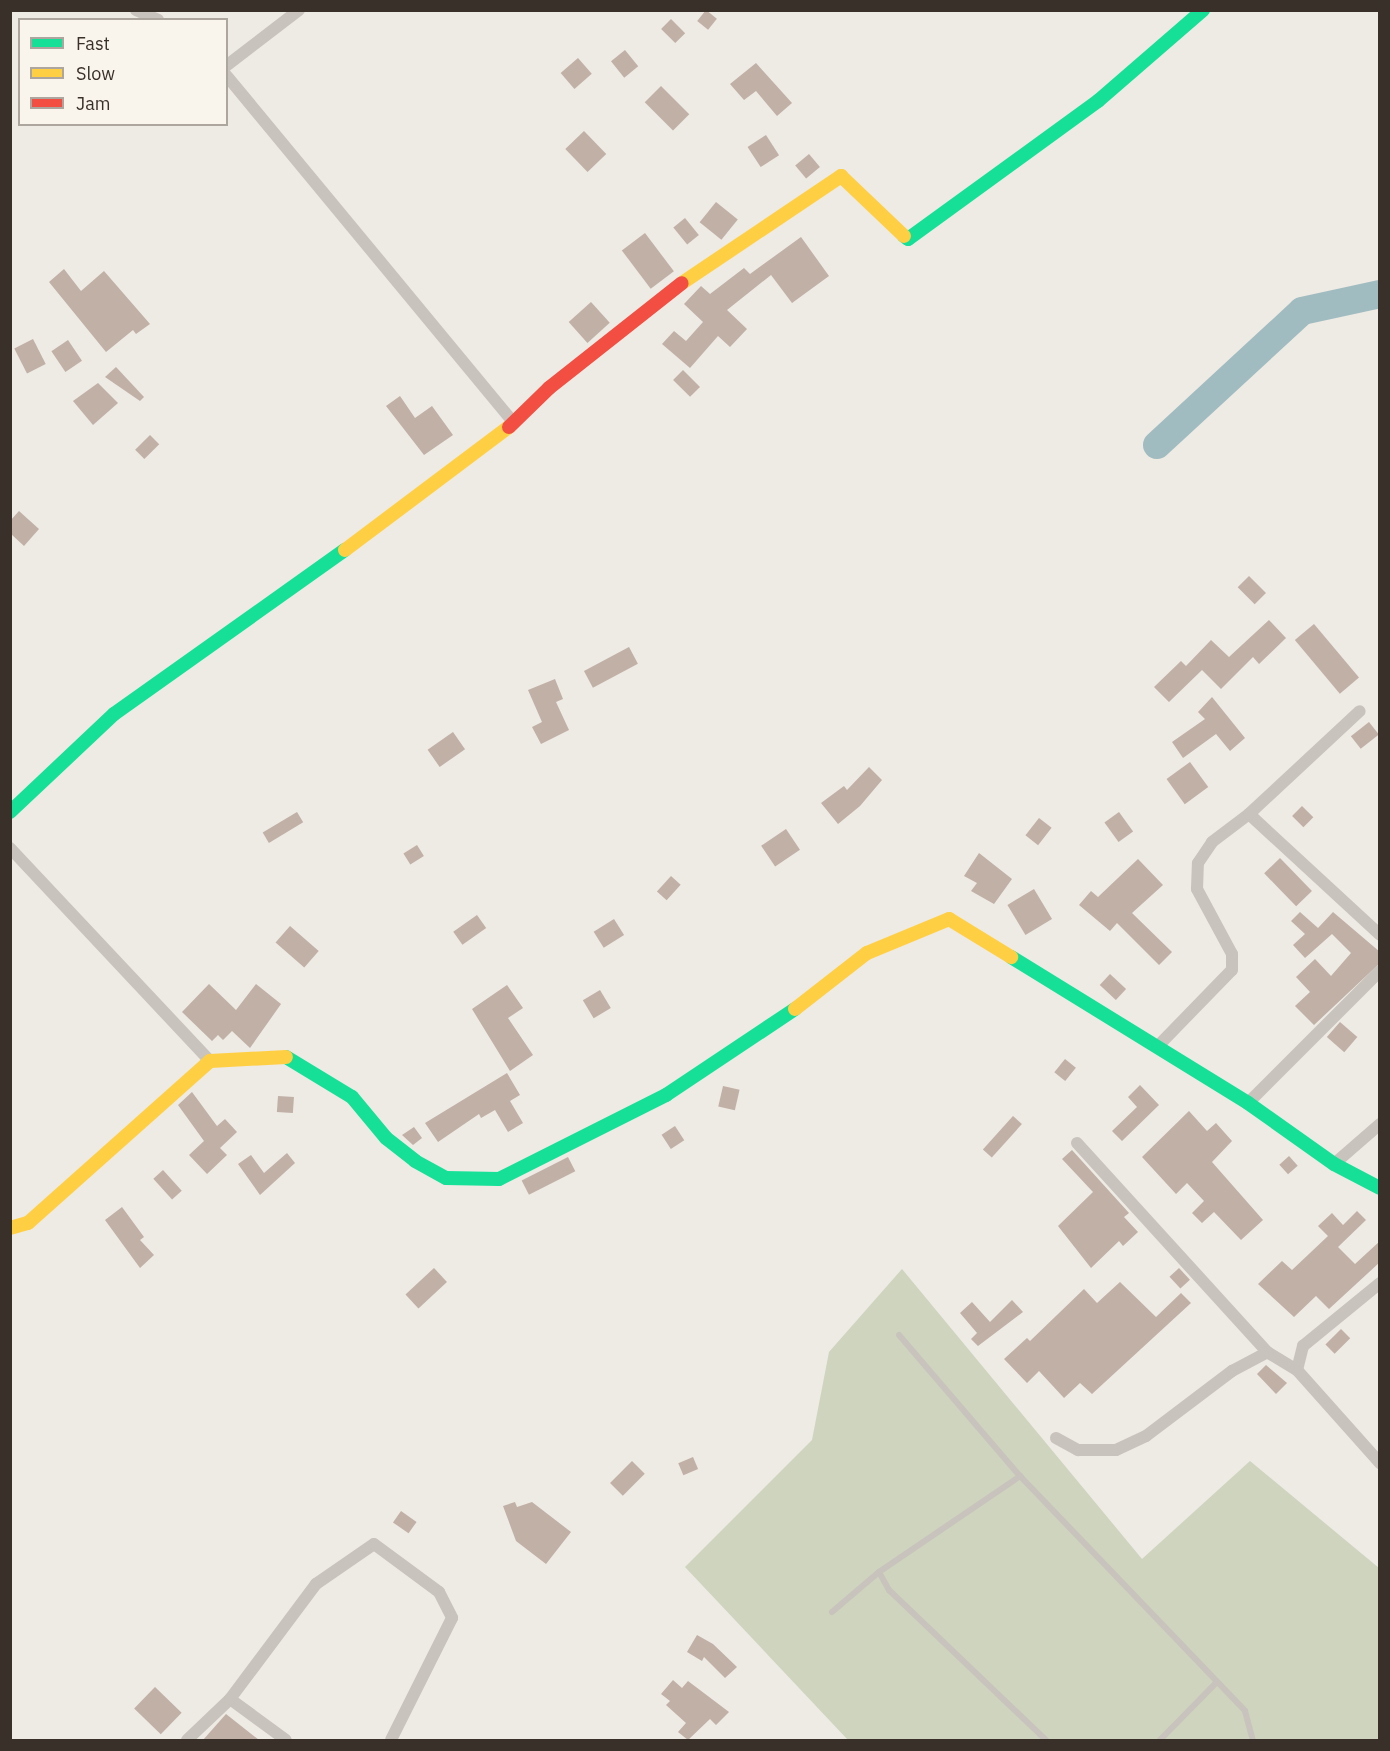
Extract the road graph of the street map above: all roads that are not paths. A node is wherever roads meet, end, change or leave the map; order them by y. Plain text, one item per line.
1 (136, 10) edge
2 (299, 10) edge
3 (1203, 10) edge
4 (154, 18) edge
5 (228, 64) edge
6 (228, 77) edge
7 (514, 423) junction
8 (1359, 711) dead end
9 (10, 812) edge
10 (1249, 814) junction
11 (10, 848) edge
12 (1380, 935) edge
13 (1380, 971) edge
14 (1156, 1047) junction
15 (210, 1061) junction
16 (1248, 1103) junction
17 (1380, 1124) edge
18 (1077, 1143) dead end
19 (1334, 1164) junction
20 (1380, 1188) edge
21 (10, 1228) edge
22 (1380, 1283) edge
23 (899, 1335) dead end
24 (1267, 1352) junction
25 (1297, 1370) junction
26 (1056, 1438) dead end
27 (1380, 1463) edge
28 (1020, 1476) junction
29 (879, 1572) junction
30 (832, 1612) dead end
31 (1217, 1682) junction
32 (230, 1699) junction
33 (187, 1740) edge
34 (286, 1740) edge
35 (391, 1740) edge
36 (1046, 1740) edge
37 (1160, 1740) edge
38 (1253, 1740) edge

1 - 4 street
2 - 5 street
3 - 7 street
6 - 7 street
7 - 9 street
8 - 10 street
10 - 12 street
10 - 14 street
11 - 15 street
13 - 16 street
14 - 15 street
14 - 16 street
15 - 21 street
16 - 19 street
17 - 19 street
18 - 24 street
19 - 20 street
22 - 25 street
23 - 28 lane
24 - 25 street
24 - 26 street
25 - 27 street
28 - 29 lane
28 - 31 lane
29 - 30 lane
29 - 36 lane
31 - 37 lane
31 - 38 lane
32 - 33 street
32 - 34 street
32 - 35 street

